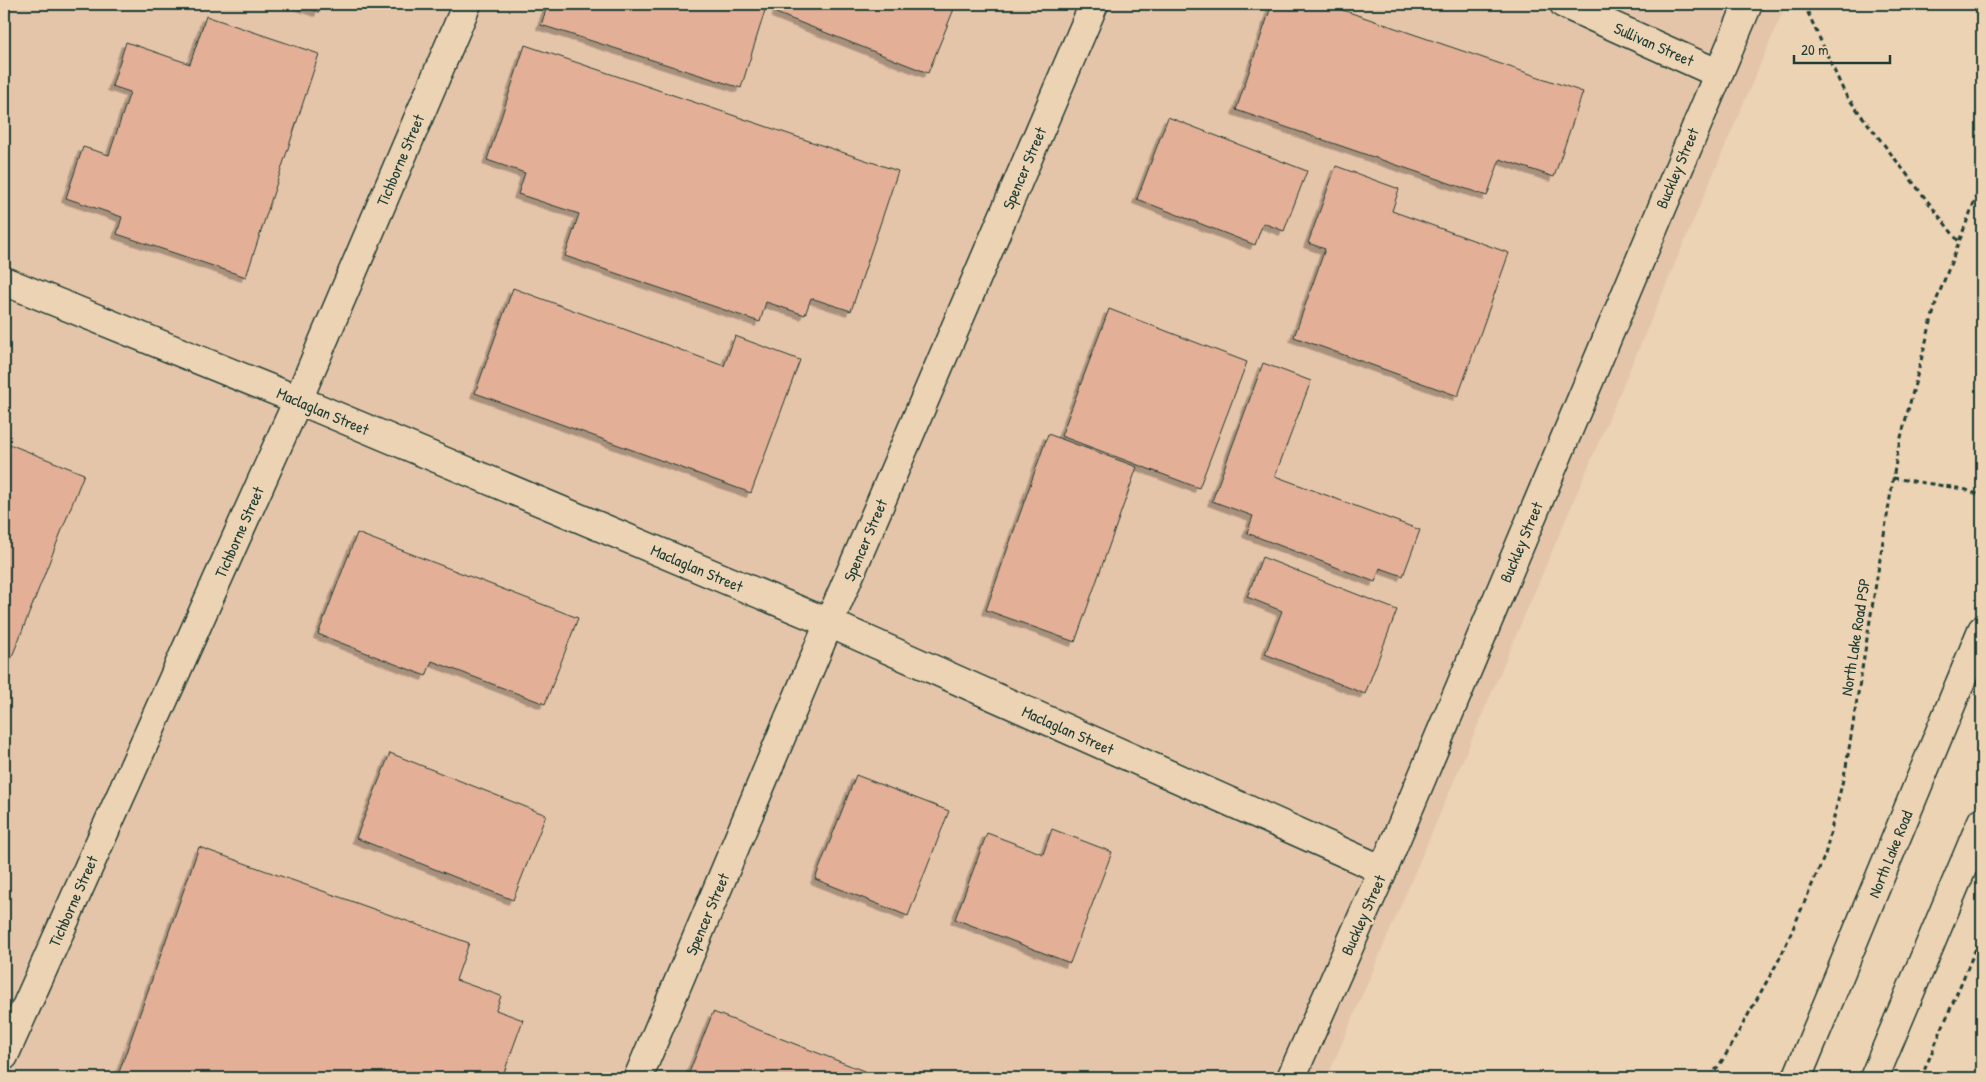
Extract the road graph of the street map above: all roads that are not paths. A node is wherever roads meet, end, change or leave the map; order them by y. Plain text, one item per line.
1 (467, 4) edge
2 (1094, 4) edge
3 (1564, 4) edge
4 (1748, 4) edge
5 (1717, 73) junction
6 (4, 281) edge
7 (298, 400) junction
8 (829, 624) junction
9 (1982, 630) edge
10 (1982, 821) edge
11 (1383, 870) junction
12 (4, 1056) edge
13 (638, 1078) edge
14 (1291, 1078) edge
15 (1798, 1078) edge
16 (1874, 1078) edge

1 - 7 street, Tichborne Street
2 - 8 street, Spencer Street
3 - 5 street, Sullivan Street
4 - 5 street, Buckley Street
5 - 11 street, Buckley Street
6 - 7 street, Maclaglan Street
7 - 8 street, Maclaglan Street
7 - 12 street, Tichborne Street
8 - 11 street, Maclaglan Street
8 - 13 street, Spencer Street
9 - 15 street, North Lake Road
10 - 16 street
11 - 14 street, Buckley Street

